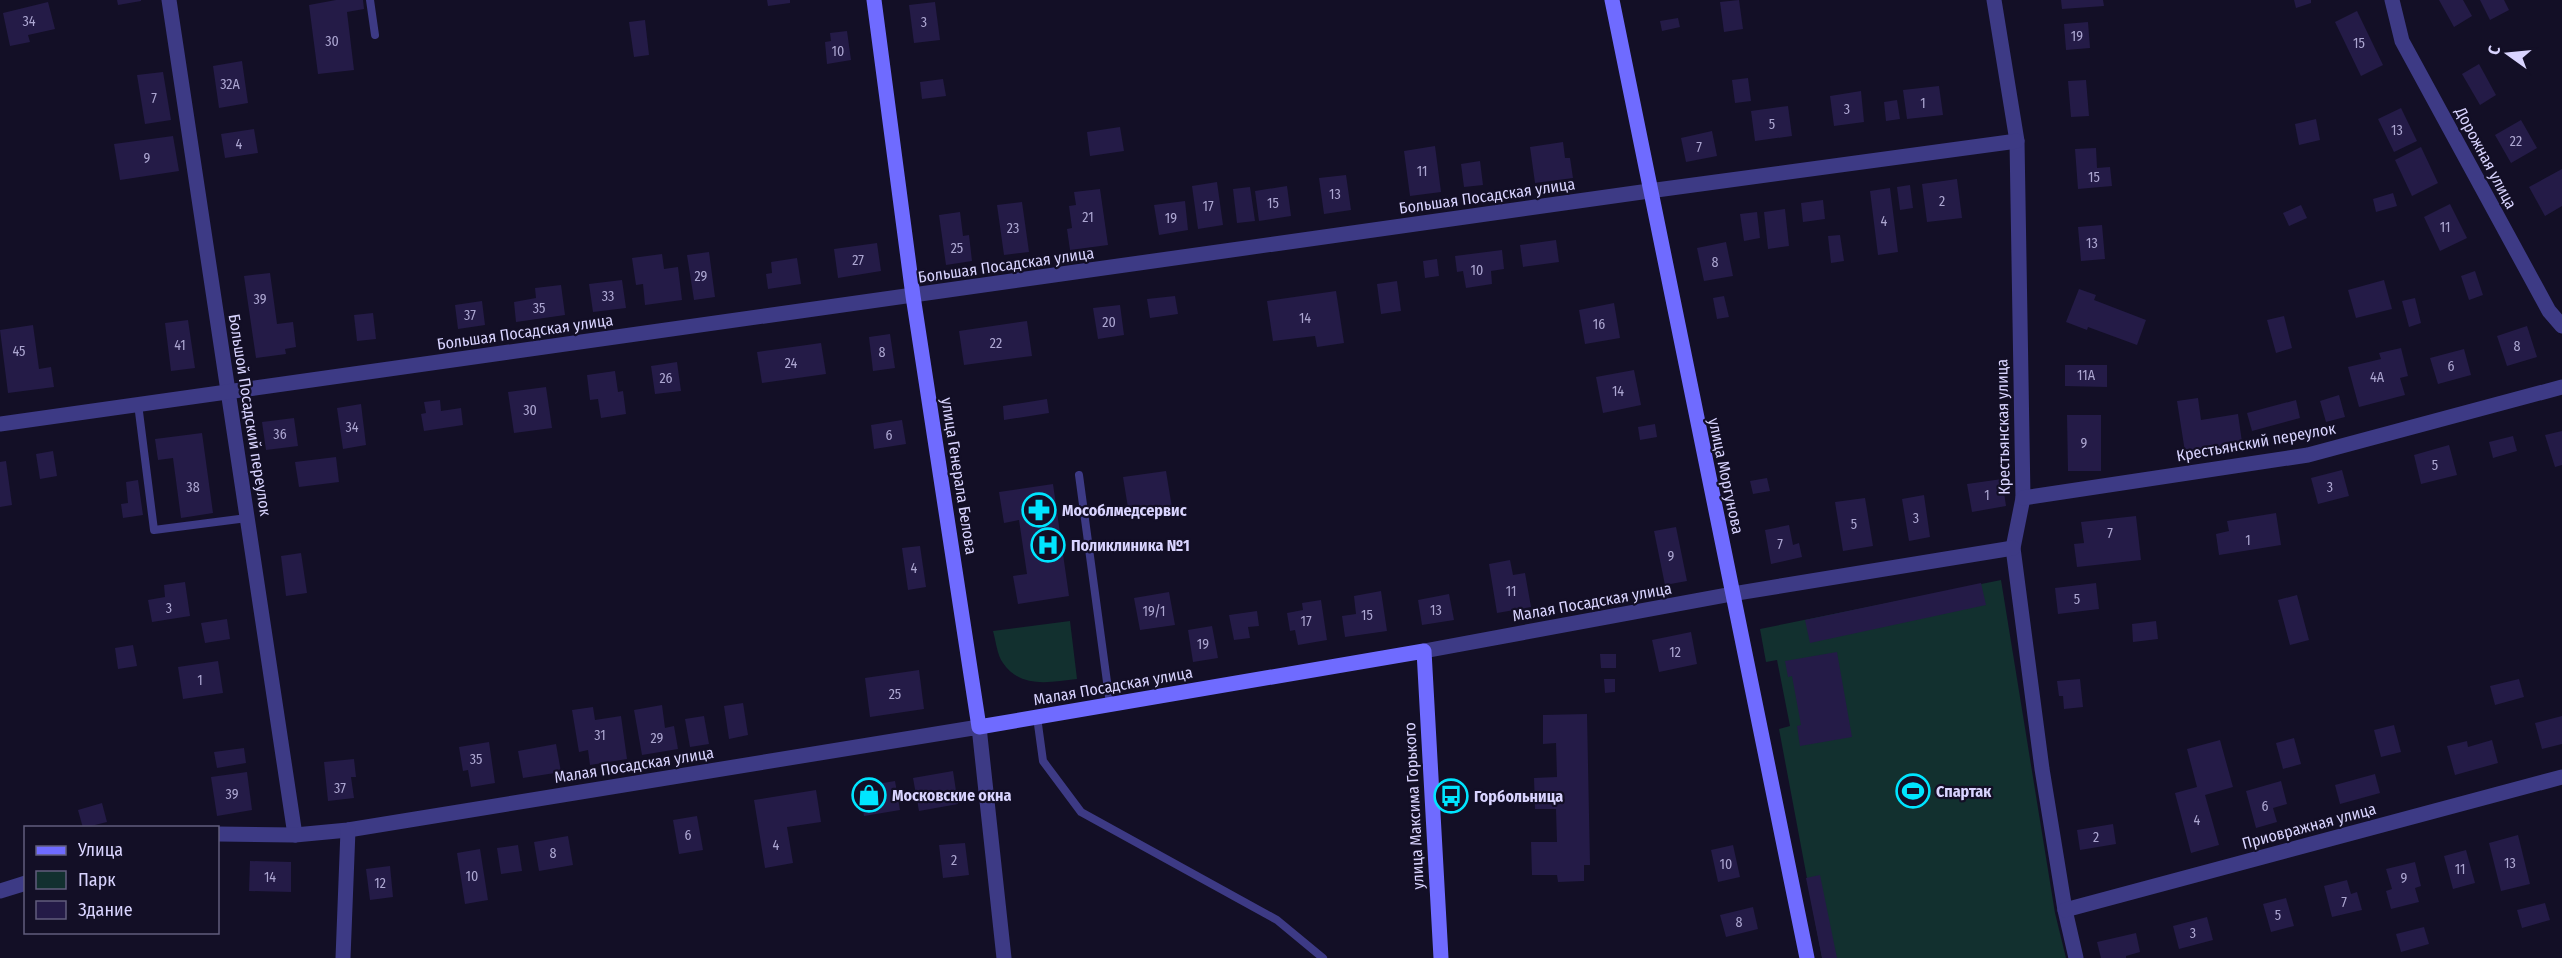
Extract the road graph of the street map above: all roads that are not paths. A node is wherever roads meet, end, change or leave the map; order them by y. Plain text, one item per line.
1 (169, 0) edge
2 (370, 0) edge
3 (874, 0) edge
4 (1612, 0) edge
5 (1994, 0) edge
6 (2392, 0) edge
7 (375, 35) dead end
8 (2017, 141) junction
9 (1649, 191) junction
10 (913, 296) junction
11 (2562, 326) edge
12 (2562, 387) edge
13 (229, 392) junction
14 (138, 404) junction
15 (0, 424) edge
16 (1079, 476) dead end
17 (2023, 498) junction
18 (248, 518) junction
19 (2013, 548) junction
20 (1732, 594) junction
21 (1424, 651) junction
22 (1110, 704) junction
23 (1037, 717) junction
24 (979, 727) junction
25 (2562, 777) edge
26 (348, 830) junction
27 (219, 834) edge
28 (295, 835) junction
29 (24, 884) edge
30 (0, 891) edge
31 (2065, 910) junction
32 (343, 958) edge
33 (1004, 958) edge
34 (1323, 958) edge
35 (1441, 958) edge
36 (1807, 958) edge
37 (2076, 958) edge

1 - 13 street, Большой Посадский переулок
2 - 7 lane
3 - 10 main road, улица Генерала Белова
4 - 9 main road, улица Моргунова
5 - 8 street, Крестьянская улица
6 - 11 street, Дорожная улица
8 - 9 street, Большая Посадская улица
8 - 17 street, Крестьянская улица
9 - 10 street, Большая Посадская улица
9 - 20 main road, улица Моргунова
10 - 13 street, Большая Посадская улица
10 - 24 main road, улица Генерала Белова
12 - 17 street, Крестьянский переулок
13 - 14 street, Большая Посадская улица
13 - 18 street, Большой Посадский переулок
14 - 15 street, Большая Посадская улица
14 - 18 lane
16 - 22 lane
17 - 19 street, Крестьянская улица
18 - 28 street, Большой Посадский переулок
19 - 20 street, Малая Посадская улица
19 - 31 street, Крестьянская улица
20 - 21 street, Малая Посадская улица
20 - 36 main road, улица Моргунова
21 - 22 main road, Малая Посадская улица
21 - 35 main road, улица Максима Горького
22 - 23 main road, Малая Посадская улица
23 - 24 main road, Малая Посадская улица
23 - 34 lane
24 - 26 street, Малая Посадская улица
24 - 33 street, улица Генерала Белова
25 - 31 street, Приовражная улица
26 - 28 street, Малая Посадская улица
26 - 32 street
27 - 28 street, Малая Посадская улица
29 - 30 street
31 - 37 street, Крестьянская улица

